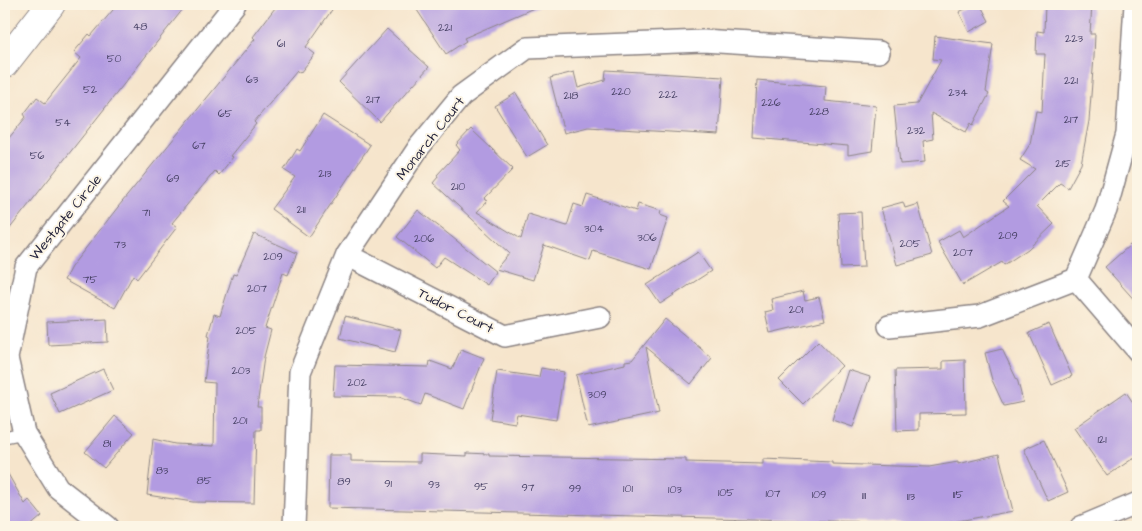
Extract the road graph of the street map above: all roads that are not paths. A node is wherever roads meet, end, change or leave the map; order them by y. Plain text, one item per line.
1 (51, 4) edge
2 (235, 4) edge
3 (1135, 4) edge
4 (879, 52) dead end
5 (4, 64) edge
6 (346, 255) junction
7 (1076, 279) junction
8 (600, 317) dead end
9 (889, 326) dead end
10 (1138, 351) edge
11 (24, 433) junction
12 (4, 437) edge
13 (1138, 503) edge
14 (108, 527) edge
15 (294, 527) edge
16 (1081, 527) edge

1 - 5 main road
2 - 11 street, Westgate Circle
3 - 7 street
4 - 6 street, Monarch Court
6 - 8 street, Tudor Court
6 - 15 street, Monarch Court
7 - 9 street
7 - 10 street
11 - 12 lane
11 - 14 street, Westgate Circle
13 - 16 street

